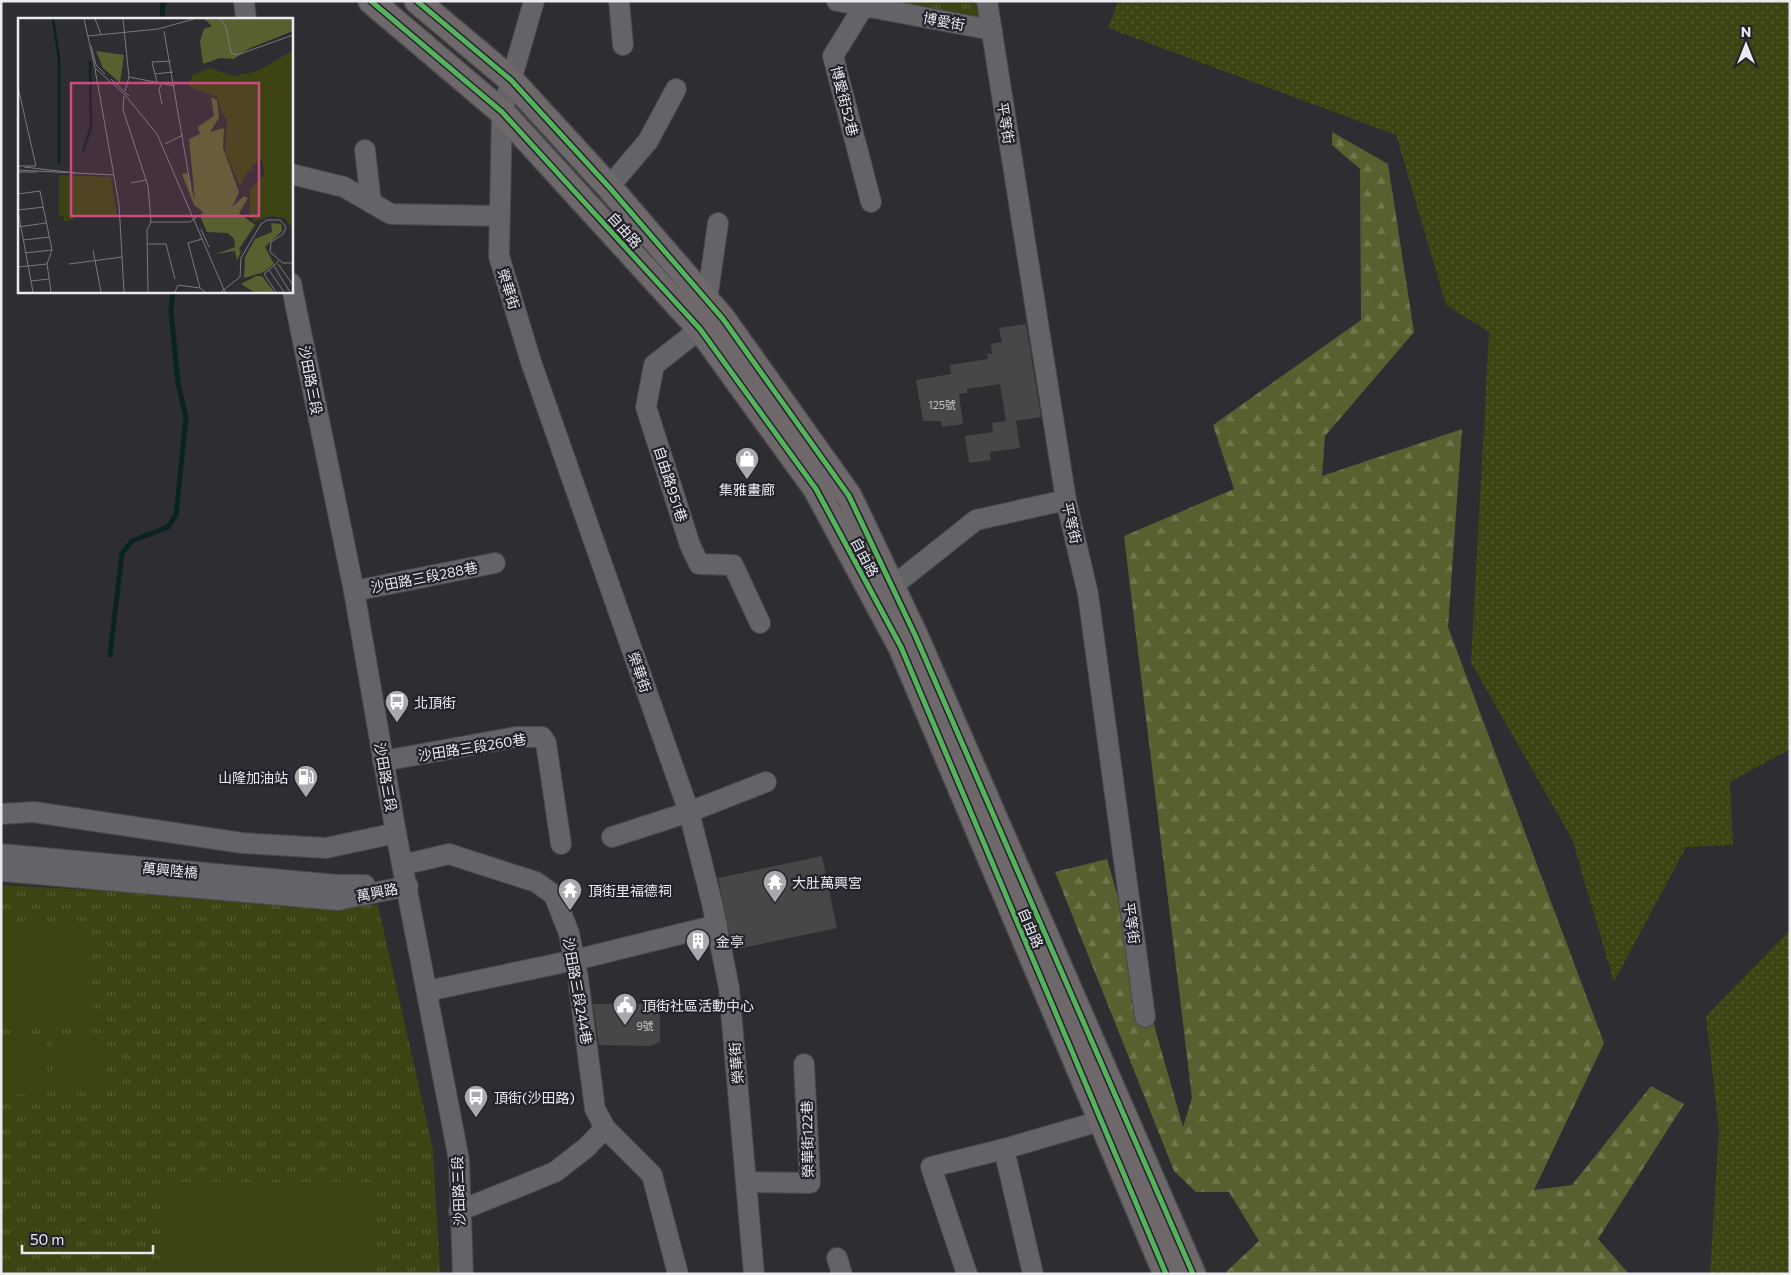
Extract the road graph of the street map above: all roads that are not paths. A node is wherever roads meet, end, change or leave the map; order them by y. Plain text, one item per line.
1 (244, 1) edge
2 (371, 1) edge
3 (416, 1) edge
4 (534, 1) edge
5 (618, 1) edge
6 (836, 1) edge
7 (987, 1) edge
8 (864, 6) junction
9 (246, 18) edge
10 (992, 30) junction
11 (623, 44) dead end
12 (511, 80) junction
13 (676, 89) dead end
14 (502, 112) junction
15 (365, 150) dead end
16 (292, 174) edge
17 (609, 187) junction
18 (371, 202) junction
19 (871, 202) dead end
20 (499, 216) junction
21 (718, 223) dead end
22 (292, 288) edge
23 (706, 300) junction
24 (700, 328) junction
25 (745, 348) junction
26 (723, 360) junction
27 (1066, 500) junction
28 (495, 563) dead end
29 (893, 586) junction
30 (354, 591) junction
31 (760, 623) dead end
32 (383, 761) junction
33 (766, 782) dead end
34 (689, 812) junction
35 (1, 814) edge
36 (396, 833) junction
37 (612, 838) dead end
38 (561, 844) dead end
39 (1, 854) edge
40 (402, 865) junction
41 (1, 871) edge
42 (408, 886) junction
43 (338, 892) junction
44 (717, 925) junction
45 (575, 960) junction
46 (427, 991) junction
47 (1145, 1017) dead end
48 (804, 1064) dead end
49 (1100, 1121) junction
50 (605, 1128) junction
51 (1004, 1148) junction
52 (746, 1182) junction
53 (459, 1211) junction
54 (463, 1274) edge
55 (678, 1274) edge
56 (754, 1274) edge
57 (967, 1274) edge
58 (1033, 1274) edge
59 (1166, 1274) edge
60 (1193, 1274) edge

1 - 9 street
2 - 14 main road, 自由路
3 - 12 main road, 自由路
4 - 12 street, 榮華街
5 - 11 street
6 - 8 street, 博愛街
7 - 10 street, 平等街
8 - 10 street, 博愛街
8 - 19 street, 博愛街52巷
10 - 27 street, 平等街
12 - 14 street, 榮華街
12 - 17 main road, 自由路
13 - 17 street
14 - 20 street, 榮華街
14 - 24 main road, 自由路
15 - 18 street
16 - 18 street
17 - 23 main road, 自由路
18 - 20 street
20 - 34 street, 榮華街
21 - 23 street
22 - 30 street, 沙田路三段
23 - 25 main road, 自由路
24 - 26 main road, 自由路
24 - 31 street, 自由路951巷
25 - 26 main road
25 - 29 main road, 自由路
26 - 49 main road, 自由路
27 - 29 street
27 - 47 street, 平等街
28 - 30 street, 沙田路三段288巷
29 - 60 main road, 自由路
30 - 32 street, 沙田路三段
32 - 36 street, 沙田路三段
32 - 38 street, 沙田路三段260巷
33 - 34 street
34 - 37 street
34 - 44 street, 榮華街
35 - 36 street
36 - 40 street, 沙田路三段
39 - 43 street, 萬興陸橋
40 - 42 street, 沙田路三段
40 - 45 street, 沙田路三段244巷
41 - 43 street, 萬興陸橋
42 - 43 street, 萬興路
42 - 46 street, 沙田路三段
44 - 45 street
44 - 52 street, 榮華街
45 - 46 street
45 - 50 street, 沙田路三段244巷
46 - 53 street, 沙田路三段
48 - 52 street, 榮華街122巷
49 - 51 street
49 - 59 main road, 自由路
50 - 53 street
50 - 55 street
51 - 57 street
51 - 58 street
52 - 56 street, 榮華街
53 - 54 street, 沙田路三段

